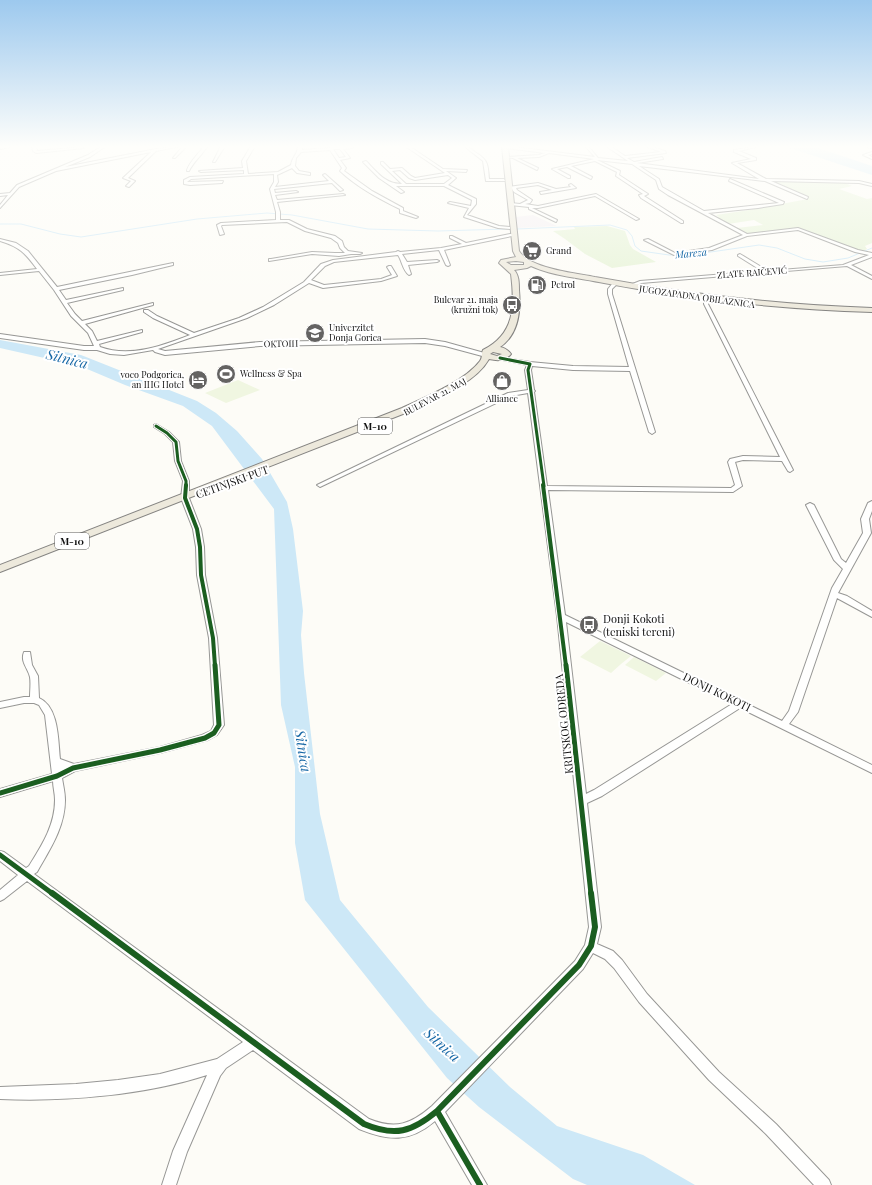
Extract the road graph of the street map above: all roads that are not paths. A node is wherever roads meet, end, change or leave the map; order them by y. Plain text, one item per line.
1 (275, 201) edge
2 (388, 201) edge
3 (474, 201) edge
4 (506, 201) edge
5 (529, 201) edge
6 (567, 201) edge
7 (607, 201) edge
8 (649, 201) edge
9 (683, 201) edge
10 (779, 201) edge
11 (450, 203) dead end
12 (511, 204) joint
13 (522, 204) junction
14 (472, 207) junction
15 (528, 207) junction
16 (703, 212) junction
17 (416, 217) dead end
18 (637, 219) dead end
19 (278, 221) junction
20 (556, 221) dead end
21 (682, 222) dead end
22 (509, 231) junction
23 (222, 234) dead end
24 (746, 234) junction
25 (452, 237) dead end
26 (0, 240) edge
27 (646, 240) dead end
28 (466, 244) junction
29 (441, 249) junction
30 (398, 252) junction
31 (349, 253) junction
32 (358, 255) junction
33 (740, 255) dead end
34 (872, 255) edge
35 (271, 260) dead end
36 (437, 261) dead end
37 (508, 263) junction
38 (171, 264) dead end
39 (405, 264) junction
40 (448, 265) dead end
41 (848, 265) junction
42 (523, 266) junction
43 (389, 267) dead end
44 (40, 270) junction
45 (767, 272) junction
46 (0, 274) edge
47 (409, 274) dead end
48 (872, 278) edge
49 (309, 281) junction
50 (614, 285) junction
51 (632, 286) junction
52 (56, 289) junction
53 (121, 290) dead end
54 (706, 300) junction
55 (64, 302) junction
56 (152, 304) dead end
57 (146, 311) dead end
58 (872, 311) edge
59 (82, 324) junction
60 (140, 331) dead end
61 (194, 335) junction
62 (0, 336) edge
63 (96, 346) junction
64 (154, 348) junction
65 (489, 353) junction
66 (502, 355) junction
67 (530, 364) junction
68 (633, 369) junction
69 (532, 391) junction
70 (156, 426) dead end
71 (652, 432) dead end
72 (785, 459) junction
73 (276, 464) junction
74 (790, 470) dead end
75 (320, 485) dead end
76 (544, 488) junction
77 (185, 498) junction
78 (872, 503) edge
79 (810, 506) dead end
80 (847, 568) junction
81 (0, 569) edge
82 (834, 594) junction
83 (561, 616) junction
84 (872, 616) edge
85 (27, 654) dead end
86 (35, 700) junction
87 (740, 703) junction
88 (0, 705) edge
89 (784, 725) junction
90 (55, 761) junction
91 (73, 768) junction
92 (872, 769) edge
93 (57, 776) junction
94 (0, 793) edge
95 (581, 801) junction
96 (0, 855) edge
97 (27, 875) junction
98 (0, 896) edge
99 (591, 946) junction
100 (253, 1043) junction
101 (221, 1064) junction
102 (0, 1093) edge
103 (438, 1111) junction
104 (476, 1183) edge
105 (169, 1185) edge
106 (824, 1185) edge

1 - 19 street
2 - 17 street
3 - 14 street
4 - 22 main road, BULEVAR 21. MAJ / M-10
5 - 13 street
6 - 15 street
7 - 18 street
8 - 21 street
9 - 16 street
10 - 16 street
11 - 14 street
12 - 13 street
12 - 42 main road, BULEVAR 21. MAJ / M-10
13 - 15 street
14 - 22 street
15 - 20 street
16 - 24 street
19 - 23 street
19 - 31 street
22 - 28 street
22 - 37 main road, BULEVAR 21. MAJ / M-10
24 - 27 street
24 - 34 street
25 - 28 street
26 - 44 street
28 - 29 street
29 - 30 street
29 - 40 street
30 - 32 street
30 - 39 street
31 - 32 street
31 - 35 street
32 - 49 street
33 - 45 street
34 - 41 street, ZLATE RAIČEVIĆ
36 - 39 street
37 - 42 main road
37 - 65 main road, BULEVAR 21. MAJ / M-10
38 - 52 street
39 - 47 street
41 - 45 street, ZLATE RAIČEVIĆ
41 - 48 street
42 - 50 main road, JUGOZAPADNA OBILAZNICA
42 - 51 main road, JUGOZAPADNA OBILAZNICA
42 - 66 main road, BULEVAR 21. MAJ / M-10
43 - 49 street
44 - 46 street
44 - 52 street
45 - 51 street, ZLATE RAIČEVIĆ
49 - 61 street
50 - 54 main road, JUGOZAPADNA OBILAZNICA
50 - 68 street
51 - 58 main road, JUGOZAPADNA OBILAZNICA
52 - 55 street
53 - 55 street
54 - 58 main road, JUGOZAPADNA OBILAZNICA
54 - 72 street
55 - 59 street
56 - 59 street
57 - 61 street
59 - 63 street
60 - 63 street
61 - 64 street
62 - 63 street
63 - 64 street
64 - 65 street, OKTOIH
65 - 66 main road
65 - 73 main road, BULEVAR 21. MAJ / M-10
66 - 67 street
66 - 73 main road, BULEVAR 21. MAJ / M-10
67 - 68 street
67 - 69 street, KRITSKOG ODREDA
68 - 71 street
69 - 75 street
69 - 76 street, KRITSKOG ODREDA
70 - 77 street
72 - 74 street
72 - 76 street
73 - 77 main road, CETINJSKI PUT / M-10
76 - 83 street, KRITSKOG ODREDA
77 - 81 main road, M-10
77 - 91 street
78 - 80 street
79 - 80 street
80 - 82 street
82 - 84 street
82 - 89 street
83 - 87 street, DONJI KOKOTI
83 - 95 street, KRITSKOG ODREDA
85 - 86 street
86 - 88 street
86 - 90 street
87 - 89 street, DONJI KOKOTI
87 - 95 street
89 - 92 street, DONJI KOKOTI
90 - 91 street
90 - 93 street
91 - 93 street
93 - 94 street
93 - 97 street
95 - 99 street, KRITSKOG ODREDA
96 - 97 street, KRITSKOG ODREDA
97 - 98 street
97 - 100 street, KRITSKOG ODREDA
99 - 103 street, KRITSKOG ODREDA
99 - 106 street
100 - 101 street
100 - 103 street, KRITSKOG ODREDA
101 - 102 street
101 - 105 street
103 - 104 street

